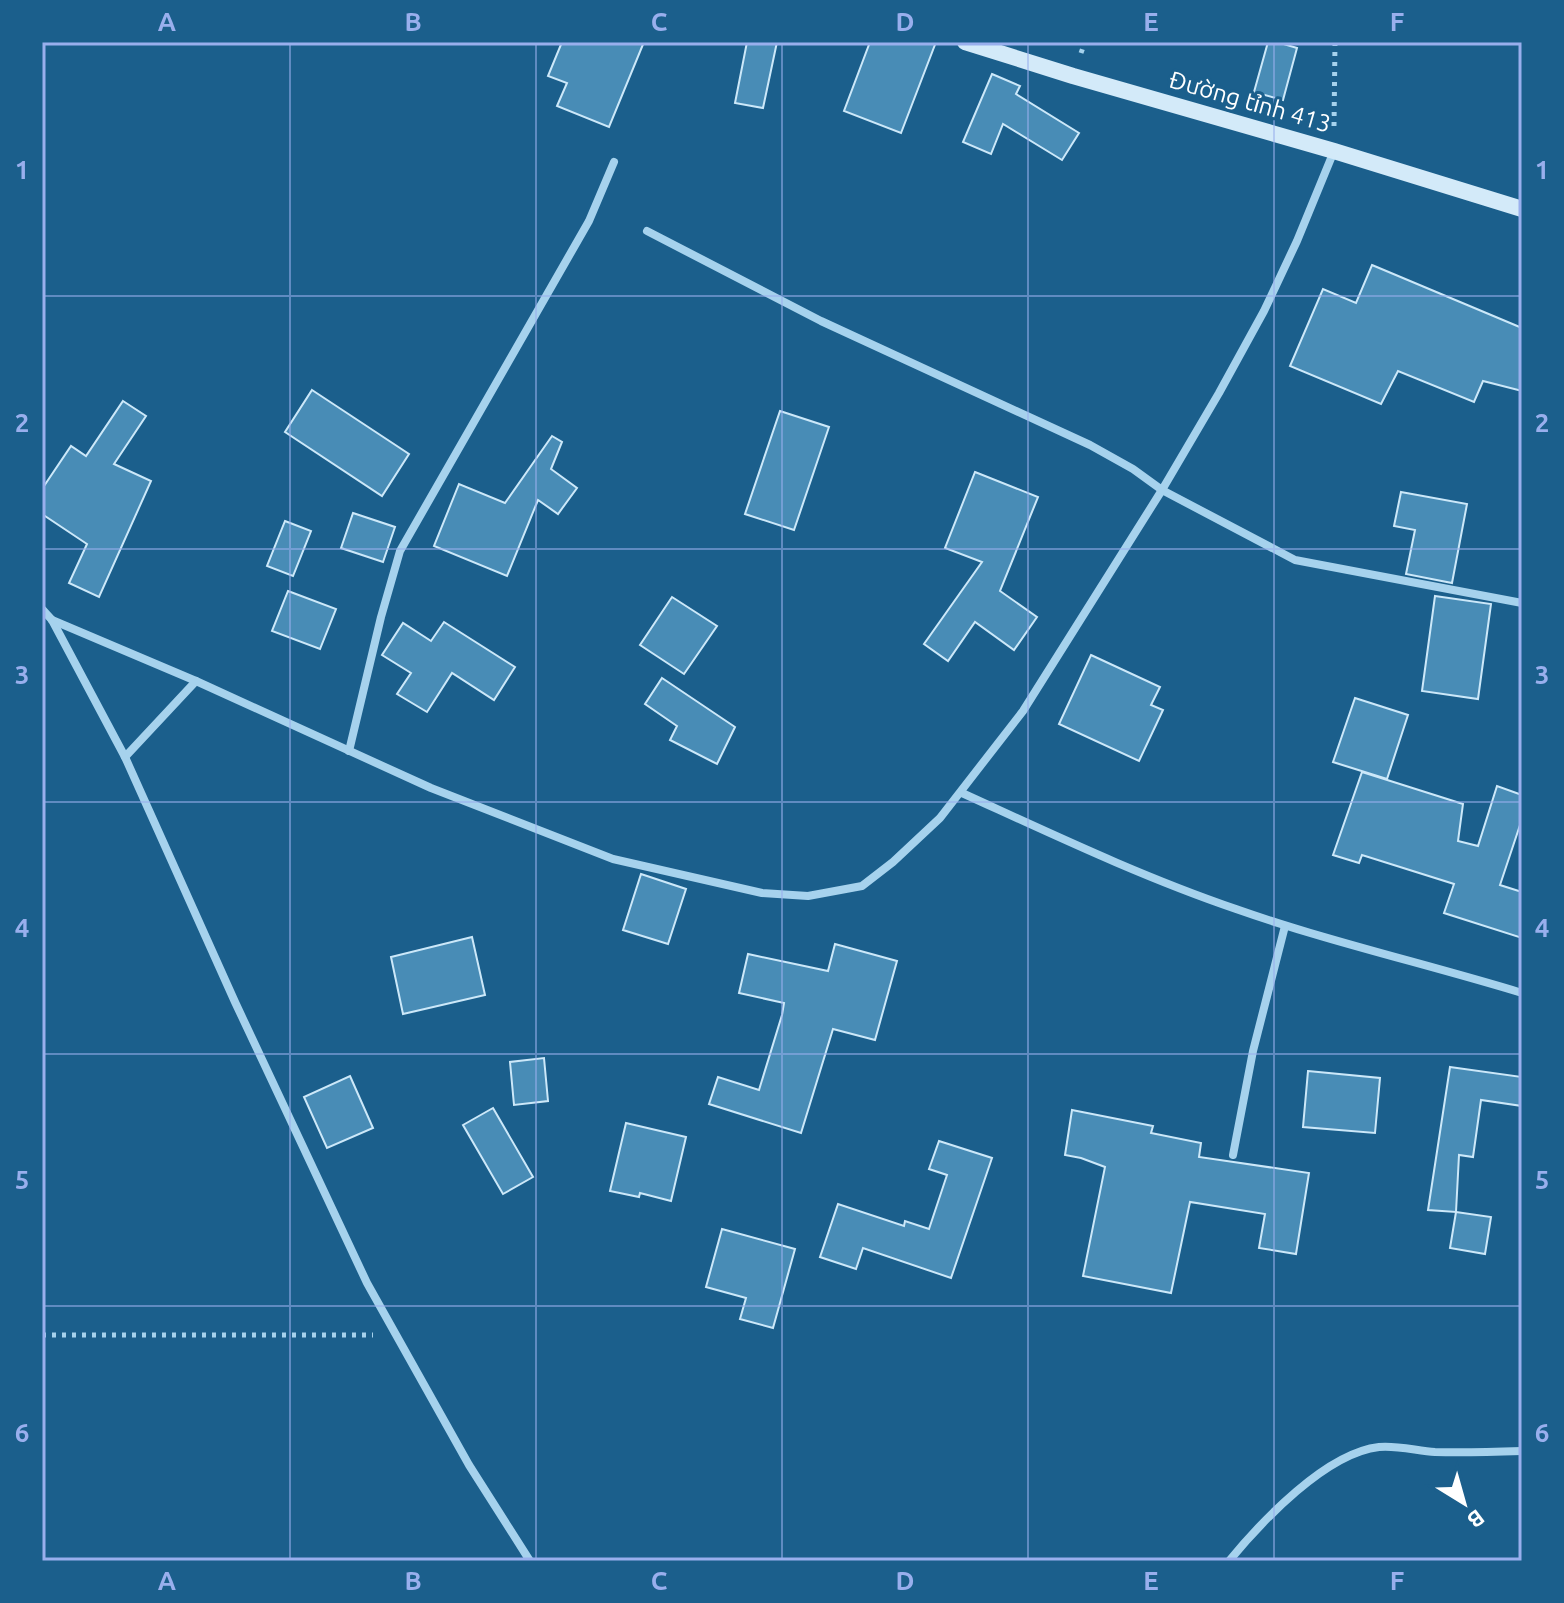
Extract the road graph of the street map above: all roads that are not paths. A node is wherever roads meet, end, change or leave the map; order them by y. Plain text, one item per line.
1 (965, 42) edge
2 (1334, 151) junction
3 (614, 162) dead end
4 (1522, 209) edge
5 (647, 231) dead end
6 (1162, 490) junction
7 (1522, 603) edge
8 (42, 609) edge
9 (52, 620) junction
10 (196, 681) junction
11 (349, 751) junction
12 (125, 757) junction
13 (962, 793) junction
14 (1285, 926) junction
15 (1522, 993) edge
16 (1233, 1155) dead end
17 (1522, 1451) edge
18 (530, 1561) edge
19 (1229, 1561) edge

1 - 2 main road, Đường tỉnh 413
2 - 4 main road, Đường tỉnh 413
2 - 6 street
3 - 11 street
5 - 6 street
6 - 7 street
6 - 13 street
8 - 9 street
9 - 10 street
9 - 12 street
10 - 11 street
10 - 12 street
11 - 13 street
12 - 18 street
13 - 14 street
14 - 15 street
14 - 16 street
17 - 19 street

